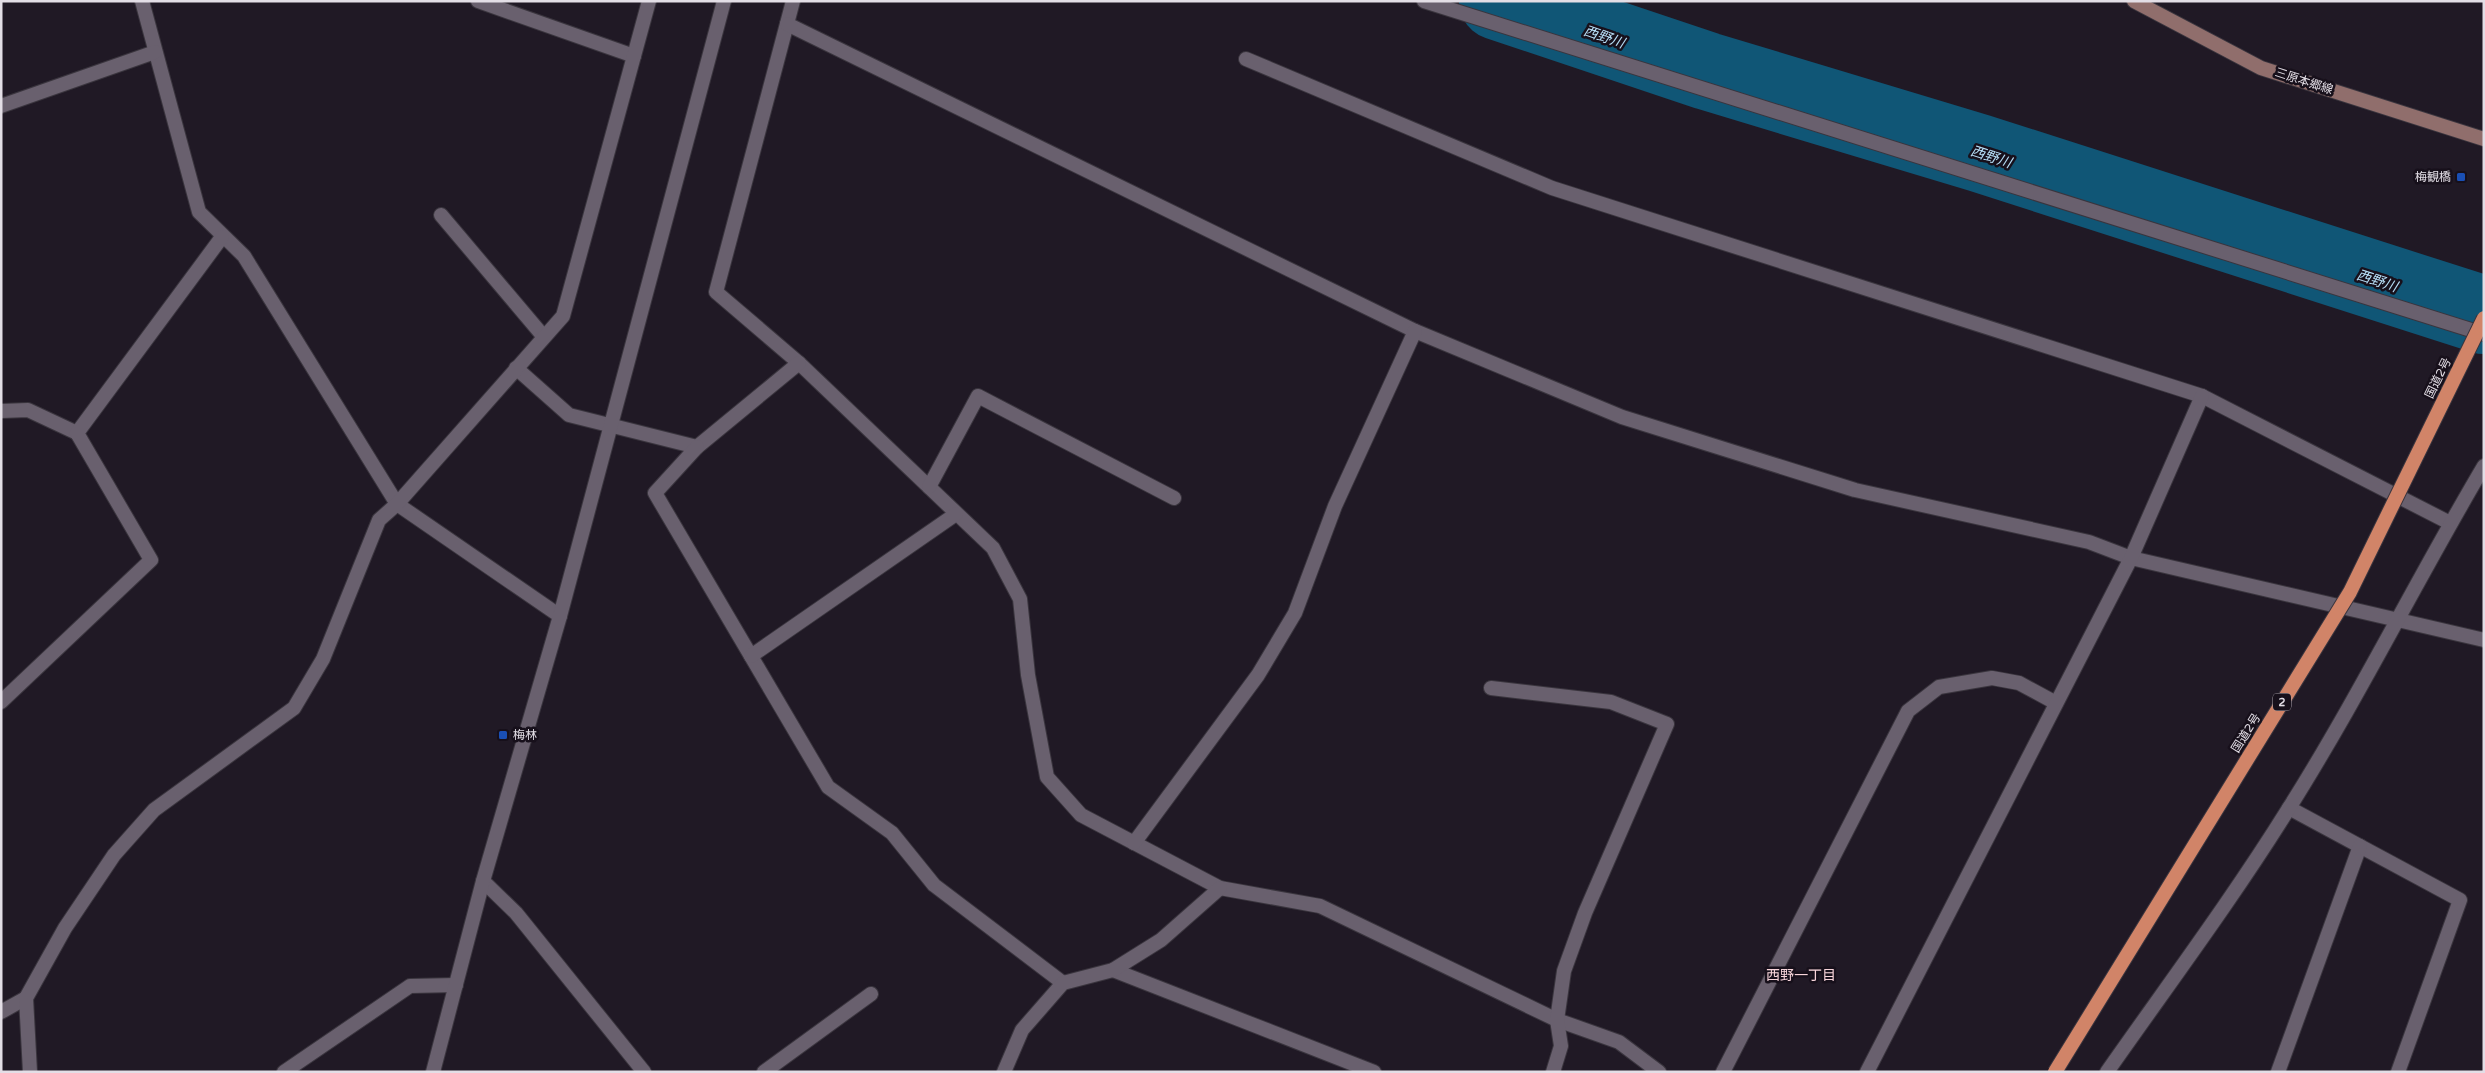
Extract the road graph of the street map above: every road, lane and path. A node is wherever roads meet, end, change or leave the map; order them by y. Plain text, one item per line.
1 (478, 1) edge
2 (649, 1) edge
3 (724, 1) edge
4 (793, 1) edge
5 (1424, 1) edge
6 (2134, 1) edge
7 (144, 2) edge
8 (788, 24) junction
9 (155, 52) junction
10 (634, 56) junction
11 (1246, 59) dead end
12 (1, 106) edge
13 (2484, 139) edge
14 (442, 215) dead end
15 (222, 237) junction
16 (2484, 318) edge
17 (1415, 331) junction
18 (2484, 334) edge
19 (544, 337) junction
20 (799, 363) junction
21 (516, 368) junction
22 (2202, 396) junction
23 (1, 411) edge
24 (610, 424) junction
25 (76, 432) junction
26 (697, 448) junction
27 (2484, 466) edge
28 (929, 487) junction
29 (1174, 498) dead end
30 (397, 504) junction
31 (956, 514) junction
32 (2450, 523) junction
33 (2131, 558) junction
34 (560, 616) junction
35 (2398, 621) junction
36 (2484, 640) edge
37 (751, 656) junction
38 (1491, 688) dead end
39 (1, 702) edge
40 (2056, 703) junction
41 (2289, 808) junction
42 (1134, 843) junction
43 (2360, 846) junction
44 (483, 881) junction
45 (1220, 888) junction
46 (1113, 970) junction
47 (1063, 982) junction
48 (456, 985) junction
49 (871, 994) dead end
50 (26, 998) junction
51 (1, 1012) edge
52 (1558, 1020) junction
53 (30, 1072) edge
54 (284, 1072) edge
55 (433, 1072) edge
56 (644, 1072) edge
57 (764, 1072) edge
58 (1004, 1072) edge
59 (1374, 1072) edge
60 (1553, 1072) edge
61 (1659, 1072) edge
62 (1723, 1072) edge
63 (1866, 1072) edge
64 (2055, 1072) edge
65 (2107, 1072) edge
66 (2278, 1072) edge
67 (2398, 1072) edge

1 - 10 street
2 - 10 street
3 - 24 street
4 - 8 street
5 - 18 street
6 - 13 main road, 三原本郷線
7 - 9 street
8 - 17 street
8 - 20 street
9 - 12 street
9 - 15 street
10 - 19 street
11 - 22 street
14 - 19 street
15 - 25 street
15 - 30 street
16 - 64 highway, 国道2号 / 2, bridge
17 - 33 street
17 - 42 street
19 - 21 street
20 - 26 street
20 - 28 street
21 - 24 street
21 - 30 street
22 - 32 street
22 - 33 street
23 - 25 street
24 - 26 street
24 - 34 street
25 - 39 street
26 - 37 street
27 - 32 street
28 - 29 street
28 - 31 street
30 - 34 street
30 - 50 street
31 - 37 street
31 - 42 street
32 - 35 street
33 - 35 street
33 - 40 street
34 - 44 street
35 - 36 street
35 - 41 street
37 - 47 street
38 - 52 street
40 - 62 street
40 - 63 street
41 - 43 street
41 - 65 street
42 - 45 street
43 - 66 street
43 - 67 street
44 - 48 street
44 - 56 street
45 - 46 street
45 - 52 street
46 - 47 street
46 - 59 street
47 - 58 street
48 - 54 street
48 - 55 street
49 - 57 street
50 - 51 street
50 - 53 street
52 - 60 street
52 - 61 street

